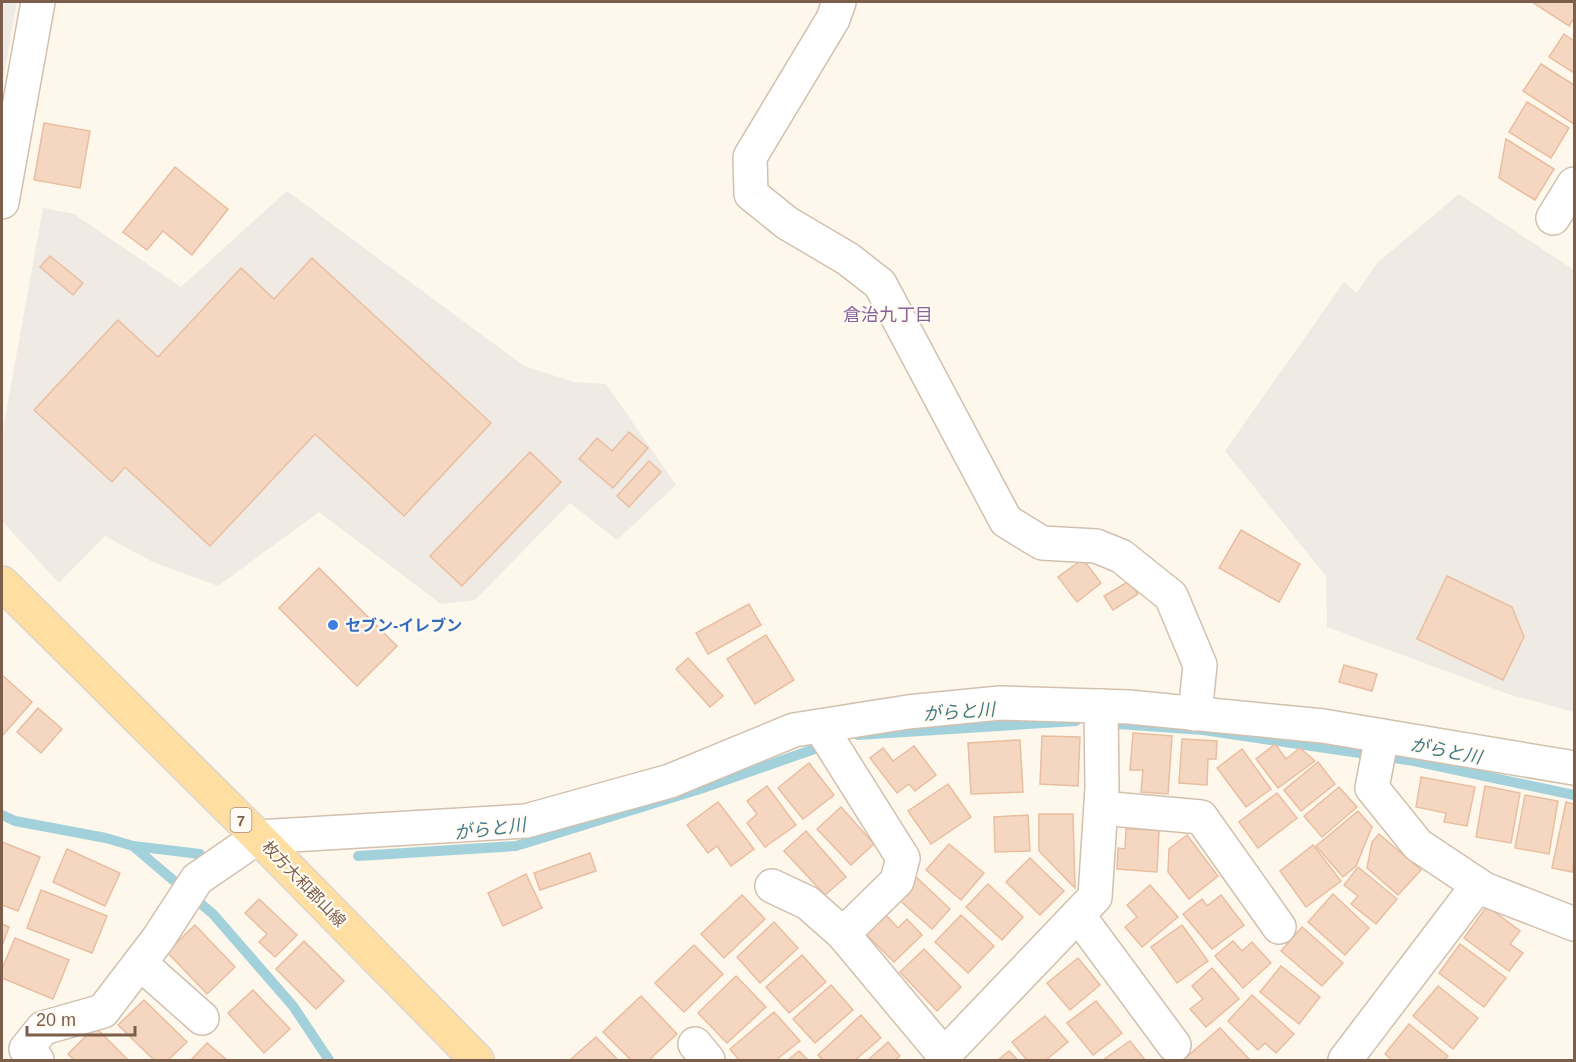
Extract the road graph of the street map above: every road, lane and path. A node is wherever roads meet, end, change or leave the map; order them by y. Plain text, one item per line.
1 (38, 2) edge
2 (839, 2) edge
3 (1575, 184) edge
4 (2, 202) edge
5 (1553, 218) dead end
6 (2, 583) edge
7 (1195, 714) junction
8 (1101, 718) junction
9 (827, 737) junction
10 (1378, 753) junction
11 (1575, 768) edge
12 (1101, 808) junction
13 (258, 837) junction
14 (1478, 885) junction
15 (772, 886) dead end
16 (1078, 915) junction
17 (1575, 924) edge
18 (1279, 927) dead end
19 (843, 934) junction
20 (140, 963) junction
21 (202, 1018) dead end
22 (1174, 1045) dead end
23 (945, 1058) edge
24 (37, 1060) edge
25 (477, 1060) edge
26 (1345, 1060) edge

1 - 4 street
2 - 7 street
3 - 5 street
6 - 13 main road, 枚方大和郡山線 / 7
7 - 8 street
7 - 10 street
8 - 9 street
8 - 12 street
9 - 13 street
9 - 19 street
10 - 11 street
10 - 14 street
12 - 16 street
12 - 18 street
13 - 20 street
13 - 25 main road, 枚方大和郡山線 / 7
14 - 17 street
14 - 26 street
15 - 19 street
16 - 22 street
16 - 23 street
19 - 23 street
20 - 21 street
20 - 24 street

